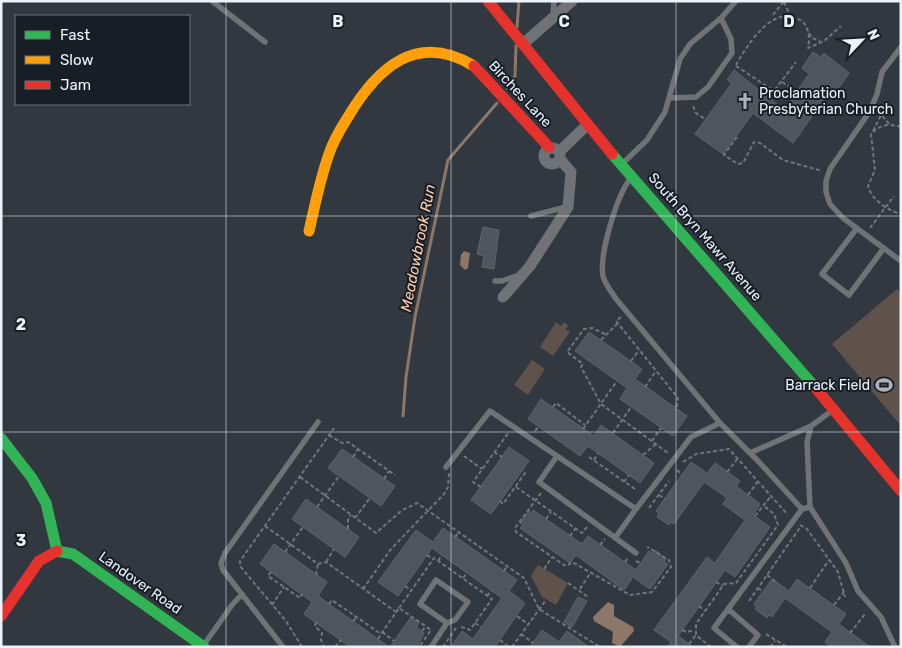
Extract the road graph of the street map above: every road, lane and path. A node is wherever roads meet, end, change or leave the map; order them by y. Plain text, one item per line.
1 (212, 1) edge
2 (488, 1) edge
3 (554, 1) edge
4 (572, 1) edge
5 (736, 1) edge
6 (784, 2) edge
7 (790, 14) junction
8 (772, 16) junction
9 (553, 18) junction
10 (721, 18) junction
11 (841, 26) dead end
12 (807, 31) junction
13 (265, 42) dead end
14 (521, 42) junction
15 (822, 42) junction
16 (901, 46) edge
17 (728, 58) junction
18 (796, 62) dead end
19 (736, 65) junction
20 (781, 81) junction
21 (790, 87) dead end
22 (774, 91) junction
23 (771, 95) dead end
24 (690, 97) junction
25 (670, 98) junction
26 (872, 108) junction
27 (881, 115) junction
28 (705, 119) dead end
29 (889, 124) junction
30 (587, 125) junction
31 (901, 127) edge
32 (872, 133) junction
33 (737, 137) dead end
34 (556, 153) junction
35 (622, 164) junction
36 (829, 172) junction
37 (633, 177) junction
38 (894, 196) dead end
39 (568, 207) junction
40 (886, 207) junction
41 (901, 214) edge
42 (531, 216) dead end
43 (858, 228) junction
44 (309, 231) dead end
45 (866, 234) junction
46 (884, 248) junction
47 (901, 261) edge
48 (525, 272) junction
49 (495, 281) dead end
50 (503, 298) dead end
51 (627, 313) junction
52 (618, 323) junction
53 (605, 334) junction
54 (600, 340) dead end
55 (639, 350) junction
56 (586, 360) dead end
57 (631, 361) dead end
58 (583, 364) junction
59 (656, 371) junction
60 (617, 381) dead end
61 (645, 387) dead end
62 (601, 404) junction
63 (553, 407) dead end
64 (631, 407) dead end
65 (676, 409) dead end
66 (834, 409) junction
67 (622, 420) junction
68 (318, 422) dead end
69 (720, 423) junction
70 (585, 425) junction
71 (513, 426) junction
72 (811, 426) junction
73 (334, 428) dead end
74 (662, 428) dead end
75 (583, 429) dead end
76 (612, 433) dead end
77 (329, 435) junction
78 (1, 438) edge
79 (652, 441) junction
80 (656, 444) junction
81 (358, 449) junction
82 (458, 452) junction
83 (494, 452) junction
84 (598, 453) dead end
85 (750, 453) junction
86 (643, 455) dead end
87 (556, 456) junction
88 (352, 457) dead end
89 (502, 457) dead end
90 (589, 457) dead end
91 (676, 458) junction
92 (738, 458) junction
93 (594, 460) junction
94 (683, 462) junction
95 (446, 467) joint
96 (482, 469) junction
97 (677, 470) junction
98 (389, 471) junction
99 (522, 471) dead end
100 (727, 472) dead end
101 (395, 475) dead end
102 (629, 475) dead end
103 (682, 475) dead end
104 (339, 476) dead end
105 (300, 477) junction
106 (384, 479) dead end
107 (758, 481) junction
108 (624, 482) junction
109 (516, 486) junction
110 (480, 487) dead end
111 (545, 487) junction
112 (635, 489) dead end
113 (901, 491) edge
114 (659, 495) junction
115 (748, 495) dead end
116 (325, 496) junction
117 (771, 496) junction
118 (370, 498) dead end
119 (665, 499) dead end
120 (500, 501) dead end
121 (535, 501) junction
122 (764, 506) junction
123 (317, 507) dead end
124 (650, 508) dead end
125 (810, 508) junction
126 (802, 509) junction
127 (636, 510) junction
128 (429, 511) junction
129 (551, 512) junction
130 (352, 515) junction
131 (755, 516) dead end
132 (355, 518) junction
133 (546, 519) dead end
134 (794, 520) junction
135 (265, 526) junction
136 (801, 526) junction
137 (303, 527) dead end
138 (348, 529) dead end
139 (575, 529) junction
140 (592, 530) dead end
141 (459, 532) junction
142 (599, 535) dead end
143 (570, 536) dead end
144 (455, 537) dead end
145 (533, 537) dead end
146 (763, 537) dead end
147 (615, 538) junction
148 (767, 540) junction
149 (530, 542) junction
150 (290, 545) junction
151 (600, 545) dead end
152 (647, 547) dead end
153 (334, 549) dead end
154 (57, 550) junction
155 (285, 552) dead end
156 (636, 553) dead end
157 (557, 554) dead end
158 (427, 555) dead end
159 (442, 555) dead end
160 (553, 558) junction
161 (433, 559) dead end
162 (829, 560) junction
163 (438, 561) dead end
164 (326, 562) junction
165 (625, 562) dead end
166 (588, 563) dead end
167 (640, 563) dead end
168 (318, 564) junction
169 (507, 566) junction
170 (585, 568) junction
171 (742, 568) dead end
172 (544, 569) dead end
173 (745, 570) junction
174 (504, 571) dead end
175 (271, 572) dead end
176 (591, 572) junction
177 (467, 573) dead end
178 (316, 574) dead end
179 (767, 575) junction
180 (463, 578) dead end
181 (612, 581) dead end
182 (716, 582) dead end
183 (568, 583) dead end
184 (777, 583) dead end
185 (610, 584) junction
186 (405, 586) dead end
187 (723, 586) junction
188 (284, 587) junction
189 (758, 588) junction
190 (810, 588) dead end
191 (363, 589) junction
192 (411, 590) dead end
193 (492, 590) dead end
194 (580, 590) junction
195 (763, 592) dead end
196 (844, 592) junction
197 (242, 594) junction
198 (302, 594) dead end
199 (487, 596) dead end
200 (588, 597) dead end
201 (845, 597) dead end
202 (546, 600) dead end
203 (749, 601) dead end
204 (272, 604) junction
205 (329, 604) dead end
206 (834, 605) dead end
207 (699, 606) dead end
208 (870, 606) junction
209 (538, 609) junction
210 (728, 609) junction
211 (705, 611) junction
212 (396, 612) junction
213 (1, 616) edge
214 (517, 616) dead end
215 (357, 617) junction
216 (354, 621) dead end
217 (316, 622) dead end
218 (447, 623) junction
219 (475, 623) dead end
220 (528, 624) junction
221 (426, 626) junction
222 (482, 627) dead end
223 (682, 630) dead end
224 (694, 630) junction
225 (422, 631) dead end
226 (382, 633) junction
227 (850, 633) dead end
228 (521, 634) junction
229 (766, 634) dead end
230 (696, 635) junction
231 (582, 636) junction
232 (378, 639) dead end
233 (341, 640) dead end
234 (500, 640) dead end
235 (579, 640) dead end
236 (775, 640) junction
237 (394, 641) dead end
238 (533, 643) dead end
239 (689, 644) dead end
240 (203, 647) edge
241 (283, 647) edge
242 (302, 647) edge
243 (324, 647) edge
244 (335, 647) edge
245 (419, 647) edge
246 (431, 647) edge
247 (510, 647) edge
248 (600, 647) edge
249 (712, 647) edge
250 (737, 647) edge
251 (749, 647) edge
252 (770, 647) edge
253 (788, 647) edge
254 (895, 647) edge

1 - 13 lane
2 - 14 street, South Bryn Mawr Avenue
3 - 9 lane
4 - 9 street
5 - 10 lane
6 - 7 path
6 - 8 path
7 - 8 path
7 - 12 path
8 - 19 path
9 - 14 street
10 - 17 lane
10 - 25 lane
11 - 15 path
12 - 15 path
12 - 15 path
14 - 30 street, South Bryn Mawr Avenue
16 - 26 lane
17 - 19 path
17 - 24 lane
18 - 20 path
19 - 22 path
20 - 21 path
20 - 22 path
22 - 23 path
24 - 25 lane
24 - 28 path
25 - 35 lane
26 - 27 path
26 - 36 lane
27 - 29 path
27 - 32 path
29 - 31 path
29 - 32 path
30 - 34 street
30 - 35 street, South Bryn Mawr Avenue
32 - 40 path
33 - 36 path
34 - 39 street, Birches Lane
34 - 44 street, Birches Lane
35 - 37 street, South Bryn Mawr Avenue
36 - 43 lane
37 - 51 lane
37 - 66 street, South Bryn Mawr Avenue
38 - 40 path
39 - 42 lane
39 - 48 street, Birches Lane
40 - 41 path
40 - 45 path
43 - 45 lane
43 - 46 lane
45 - 46 lane
46 - 47 lane
48 - 49 lane
48 - 50 street, Birches Lane
51 - 52 path
51 - 69 lane
52 - 53 path
52 - 55 path
53 - 54 path
53 - 58 path
55 - 57 path
55 - 59 path
56 - 58 path
58 - 62 path
59 - 61 path
59 - 65 path
60 - 62 path
62 - 67 path
62 - 70 path
63 - 70 path
64 - 67 path
66 - 72 lane
66 - 113 street, South Bryn Mawr Avenue
67 - 76 path
67 - 79 path
68 - 197 lane
69 - 85 lane
69 - 91 lane
70 - 75 path
71 - 82 lane
71 - 83 path
71 - 87 lane
72 - 85 lane
72 - 125 lane
73 - 77 path
74 - 79 path
77 - 81 path
77 - 105 path
78 - 154 street
79 - 80 path
80 - 86 path
80 - 91 path
81 - 88 path
81 - 98 path
82 - 95 lane
82 - 96 path
83 - 89 path
83 - 96 path
84 - 93 path
85 - 126 lane
87 - 111 lane
87 - 127 lane
90 - 93 path
91 - 94 path
91 - 127 lane
92 - 94 path
92 - 100 path
92 - 107 path
93 - 108 path
94 - 97 path
95 - 128 path
96 - 110 path
97 - 103 path
97 - 114 path
98 - 101 path
98 - 106 path
99 - 109 path
102 - 108 path
104 - 116 path
105 - 116 path
105 - 135 path
107 - 115 path
107 - 117 path
108 - 112 path
109 - 120 path
109 - 121 path
111 - 121 path
111 - 147 lane
114 - 119 path
114 - 124 path
116 - 123 path
116 - 130 path
117 - 122 path
117 - 134 path
118 - 132 path
121 - 129 path
121 - 149 path
122 - 131 path
122 - 148 path
125 - 126 lane
125 - 208 lane
126 - 134 lane
127 - 147 lane
128 - 132 path
128 - 141 path
128 - 191 path
129 - 133 path
129 - 139 path
130 - 132 path
130 - 138 path
134 - 136 path
134 - 210 lane
135 - 150 path
135 - 204 path
136 - 162 path
136 - 179 path
137 - 150 path
139 - 140 path
139 - 143 path
141 - 144 path
141 - 169 path
142 - 151 path
145 - 149 path
146 - 148 path
147 - 156 lane
148 - 173 path
149 - 160 path
150 - 155 path
150 - 168 path
152 - 185 path
153 - 164 path
154 - 213 street
154 - 240 street, Landover Road
157 - 160 path
158 - 161 path
159 - 163 path
160 - 170 path
160 - 172 path
162 - 190 path
162 - 196 path
164 - 168 path
164 - 191 path
165 - 167 path
166 - 170 path
168 - 178 path
169 - 174 path
169 - 209 path
170 - 176 path
171 - 173 path
173 - 187 path
175 - 188 path
176 - 185 path
176 - 194 path
177 - 180 path
179 - 184 path
179 - 189 path
181 - 185 path
182 - 187 path
183 - 194 path
186 - 192 path
187 - 211 path
188 - 198 path
188 - 204 path
189 - 195 path
189 - 203 path
191 - 212 path
193 - 199 path
194 - 200 path
196 - 201 path
196 - 206 path
197 - 240 lane
197 - 241 lane
202 - 209 path
204 - 242 path
205 - 215 path
207 - 211 path
208 - 227 path
208 - 254 lane
209 - 220 path
209 - 231 path
210 - 250 lane
210 - 251 lane
211 - 224 path
212 - 221 path
212 - 226 path
214 - 220 path
215 - 216 path
215 - 226 path
217 - 243 path
218 - 218 lane
218 - 246 lane
219 - 222 path
220 - 228 path
221 - 225 path
221 - 245 path
223 - 224 path
224 - 230 path
226 - 232 path
226 - 237 path
228 - 238 path
228 - 247 path
229 - 236 path
230 - 239 path
230 - 249 path
231 - 235 path
231 - 248 path
233 - 244 path
234 - 247 path
236 - 252 path
236 - 253 path

